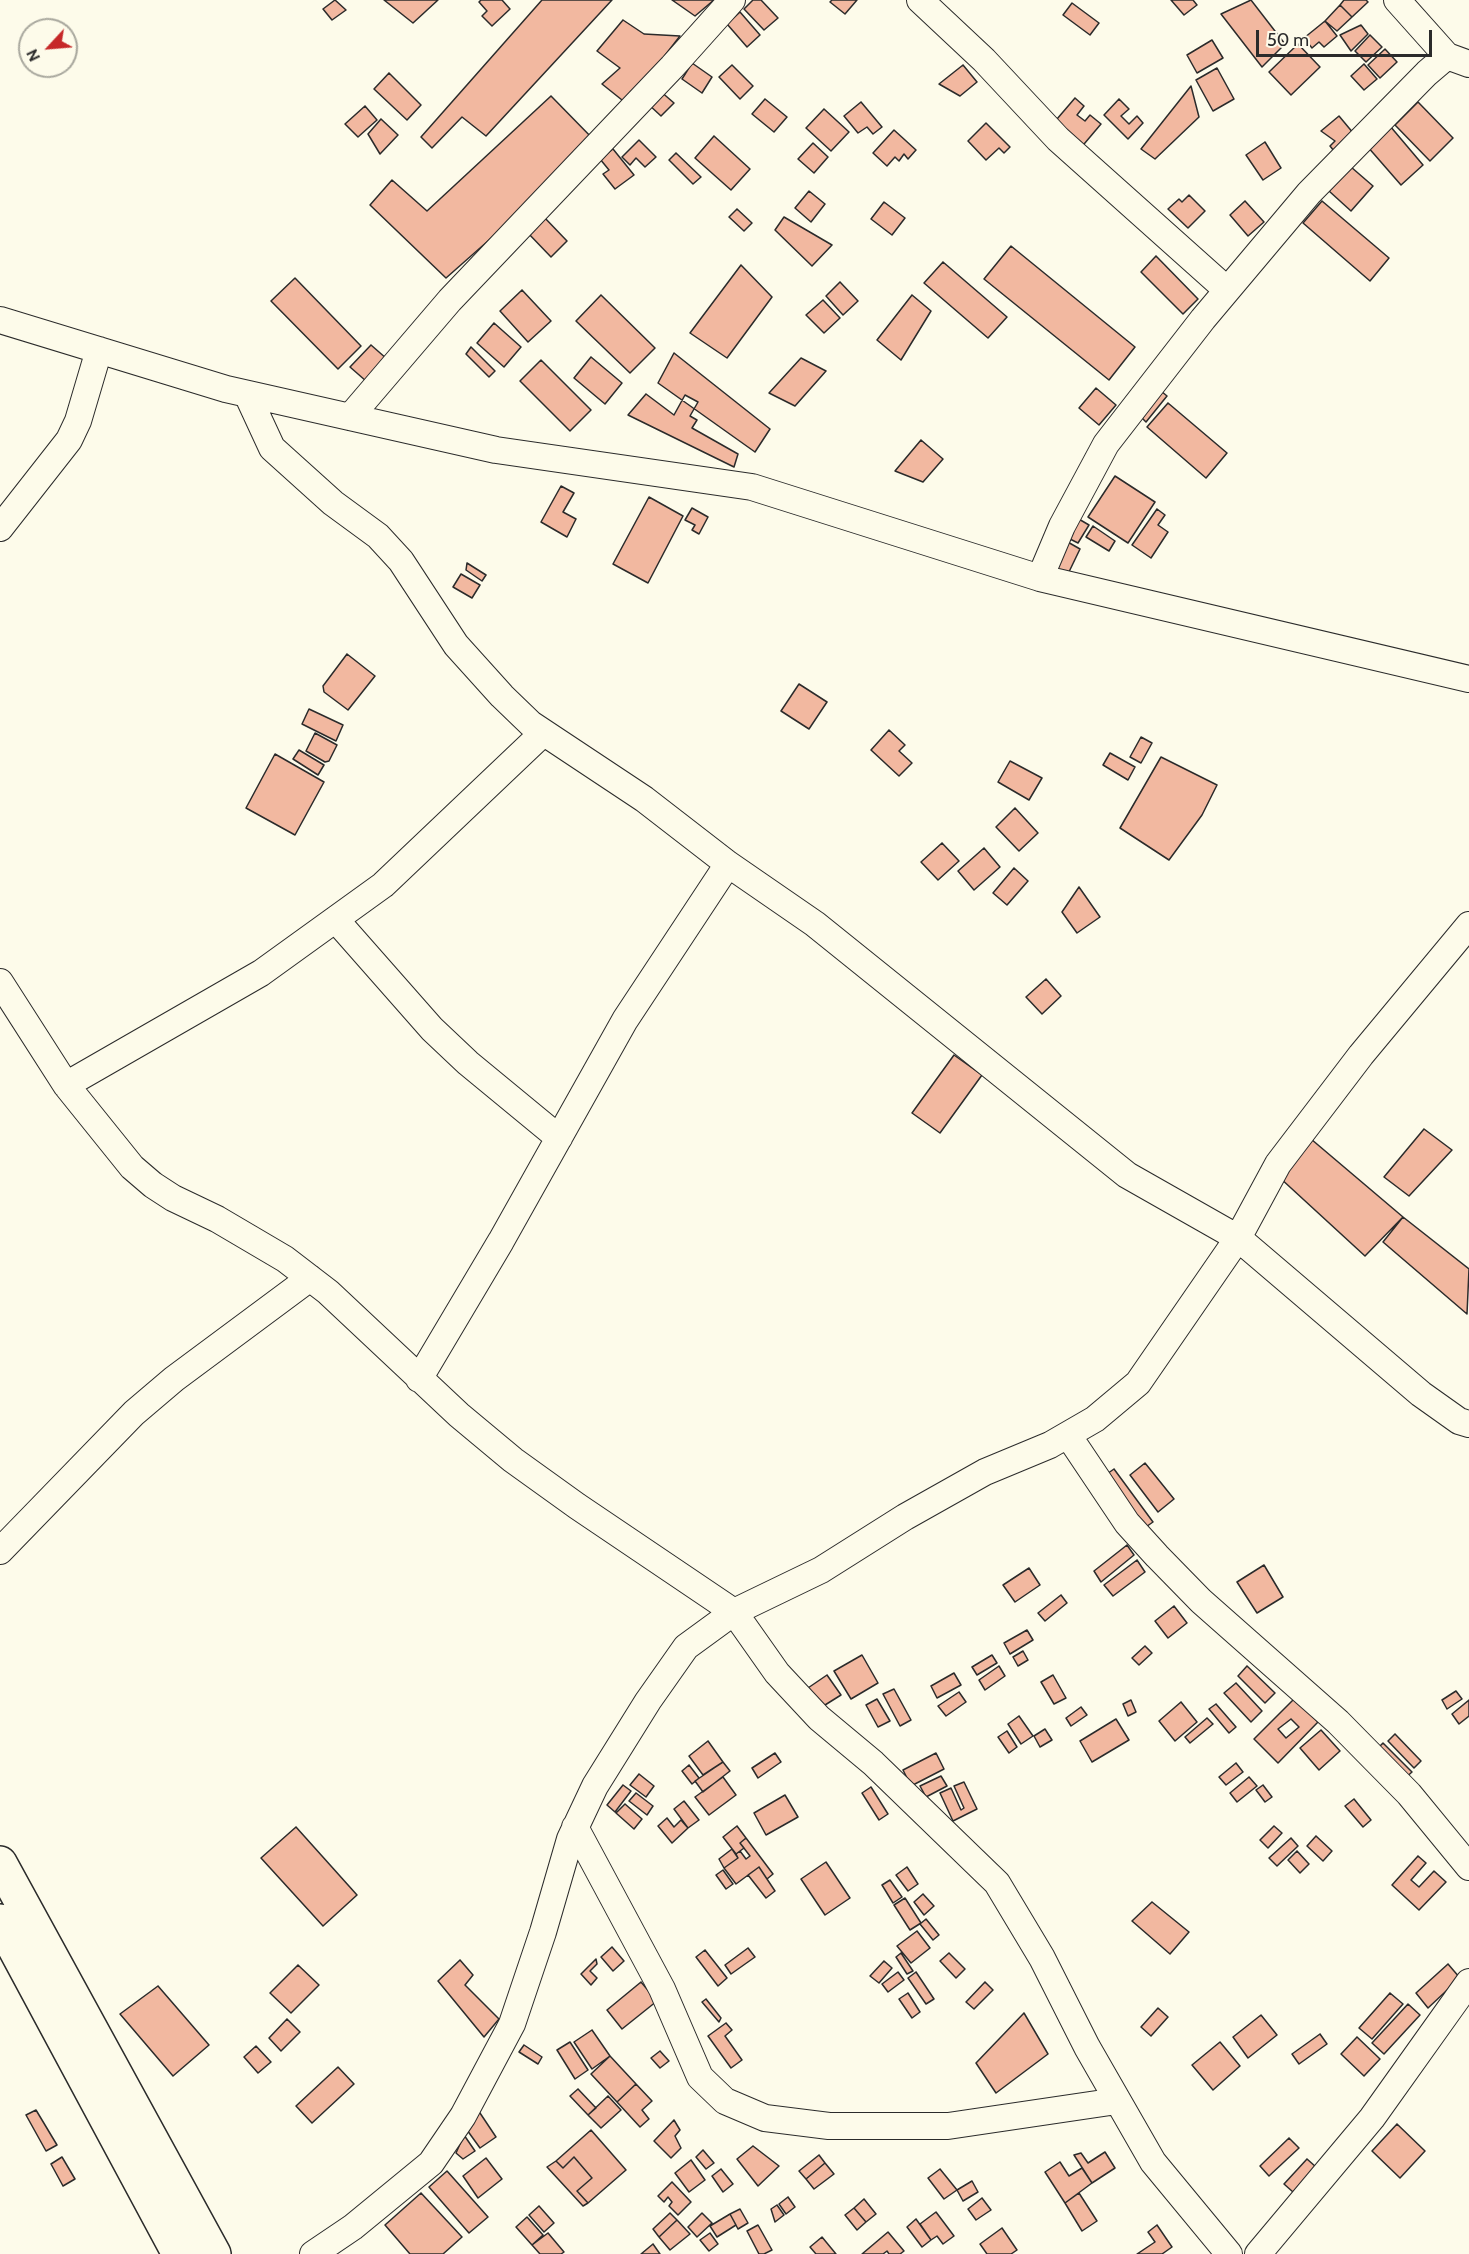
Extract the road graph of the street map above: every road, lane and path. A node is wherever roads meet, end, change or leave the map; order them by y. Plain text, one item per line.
1 (732, 0) edge
2 (920, 0) edge
3 (1397, 0) edge
4 (1458, 60) edge
5 (1227, 290) junction
6 (0, 320) edge
7 (99, 350) junction
8 (247, 394) junction
9 (350, 417) junction
10 (0, 528) edge
11 (1040, 578) junction
12 (1469, 679) edge
13 (543, 732) junction
14 (728, 864) junction
15 (336, 920) junction
16 (1469, 925) edge
17 (4, 998) edge
18 (66, 1085) junction
19 (559, 1138) junction
20 (1238, 1238) junction
21 (310, 1278) junction
22 (419, 1379) junction
23 (1469, 1424) edge
24 (1068, 1435) junction
25 (0, 1551) edge
26 (734, 1612) junction
27 (575, 1827) junction
28 (0, 1863) edge
29 (1469, 1867) edge
30 (0, 1921) edge
31 (1469, 1982) edge
32 (1118, 2101) junction
33 (1222, 2252) edge
34 (178, 2254) edge
35 (214, 2254) edge
36 (313, 2254) edge
37 (1258, 2254) edge

1 - 9 street
2 - 5 street
3 - 4 street
4 - 5 street
5 - 11 street
6 - 7 street
7 - 8 street
7 - 10 street
8 - 9 street
8 - 13 street
9 - 11 street
11 - 12 street
13 - 14 street
13 - 15 street
14 - 19 street
14 - 20 street
15 - 18 street
15 - 19 street
16 - 20 street
17 - 18 street
18 - 21 street
19 - 22 street
20 - 23 street
20 - 24 street
21 - 22 street
21 - 25 street
22 - 26 street
24 - 26 street
24 - 29 street
26 - 27 street
26 - 32 street
27 - 32 street
27 - 36 street
28 - 35 main road
30 - 34 main road
31 - 37 street
32 - 33 street

